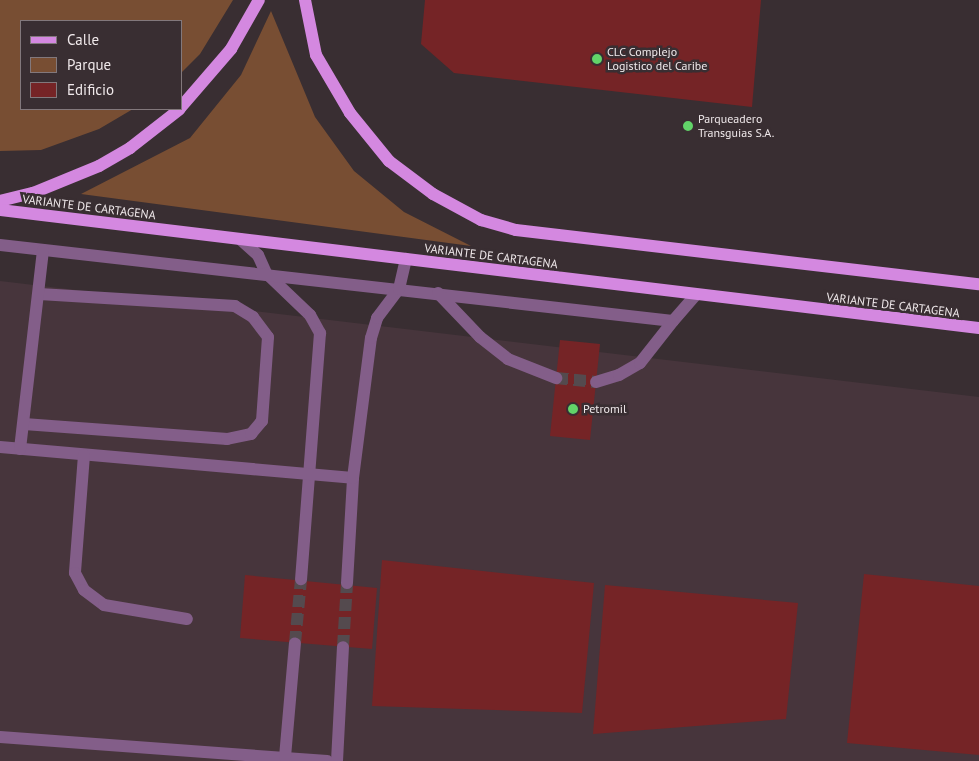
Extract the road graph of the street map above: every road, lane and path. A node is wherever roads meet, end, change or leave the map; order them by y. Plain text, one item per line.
1 (259, 0) edge
2 (305, 0) edge
3 (182, 106) edge
4 (178, 110) edge
5 (0, 200) edge
6 (0, 210) edge
7 (240, 239) junction
8 (0, 245) edge
9 (43, 250) junction
10 (406, 259) junction
11 (266, 273) junction
12 (979, 284) edge
13 (399, 289) junction
14 (438, 293) junction
15 (39, 294) junction
16 (696, 295) junction
17 (673, 321) junction
18 (979, 328) edge
19 (556, 378) tunnel mouth
20 (596, 382) tunnel mouth
21 (24, 424) junction
22 (0, 447) edge
23 (20, 449) junction
24 (84, 455) junction
25 (311, 474) junction
26 (353, 478) junction
27 (301, 579) tunnel mouth
28 (347, 583) tunnel mouth
29 (187, 619) dead end
30 (295, 643) tunnel mouth
31 (343, 647) tunnel mouth
32 (0, 737) edge
33 (285, 756) junction
34 (327, 761) edge
35 (337, 761) edge

1 - 3 main road
2 - 12 main road
4 - 5 main road
6 - 7 main road, VARIANTE DE CARTAGENA
7 - 10 main road, VARIANTE DE CARTAGENA
7 - 11 lane
8 - 9 lane
9 - 11 lane
9 - 15 lane
10 - 13 lane
10 - 16 main road, VARIANTE DE CARTAGENA
11 - 13 lane
11 - 25 lane
13 - 14 lane
13 - 26 lane
14 - 17 lane
14 - 19 lane
15 - 21 lane
15 - 21 lane
16 - 17 lane
16 - 18 main road, VARIANTE DE CARTAGENA
17 - 20 lane
21 - 23 lane
22 - 23 lane
23 - 24 lane
24 - 25 lane
24 - 29 lane
25 - 26 lane
25 - 27 lane
26 - 28 lane
30 - 33 lane
31 - 35 lane
32 - 33 lane
33 - 34 lane

